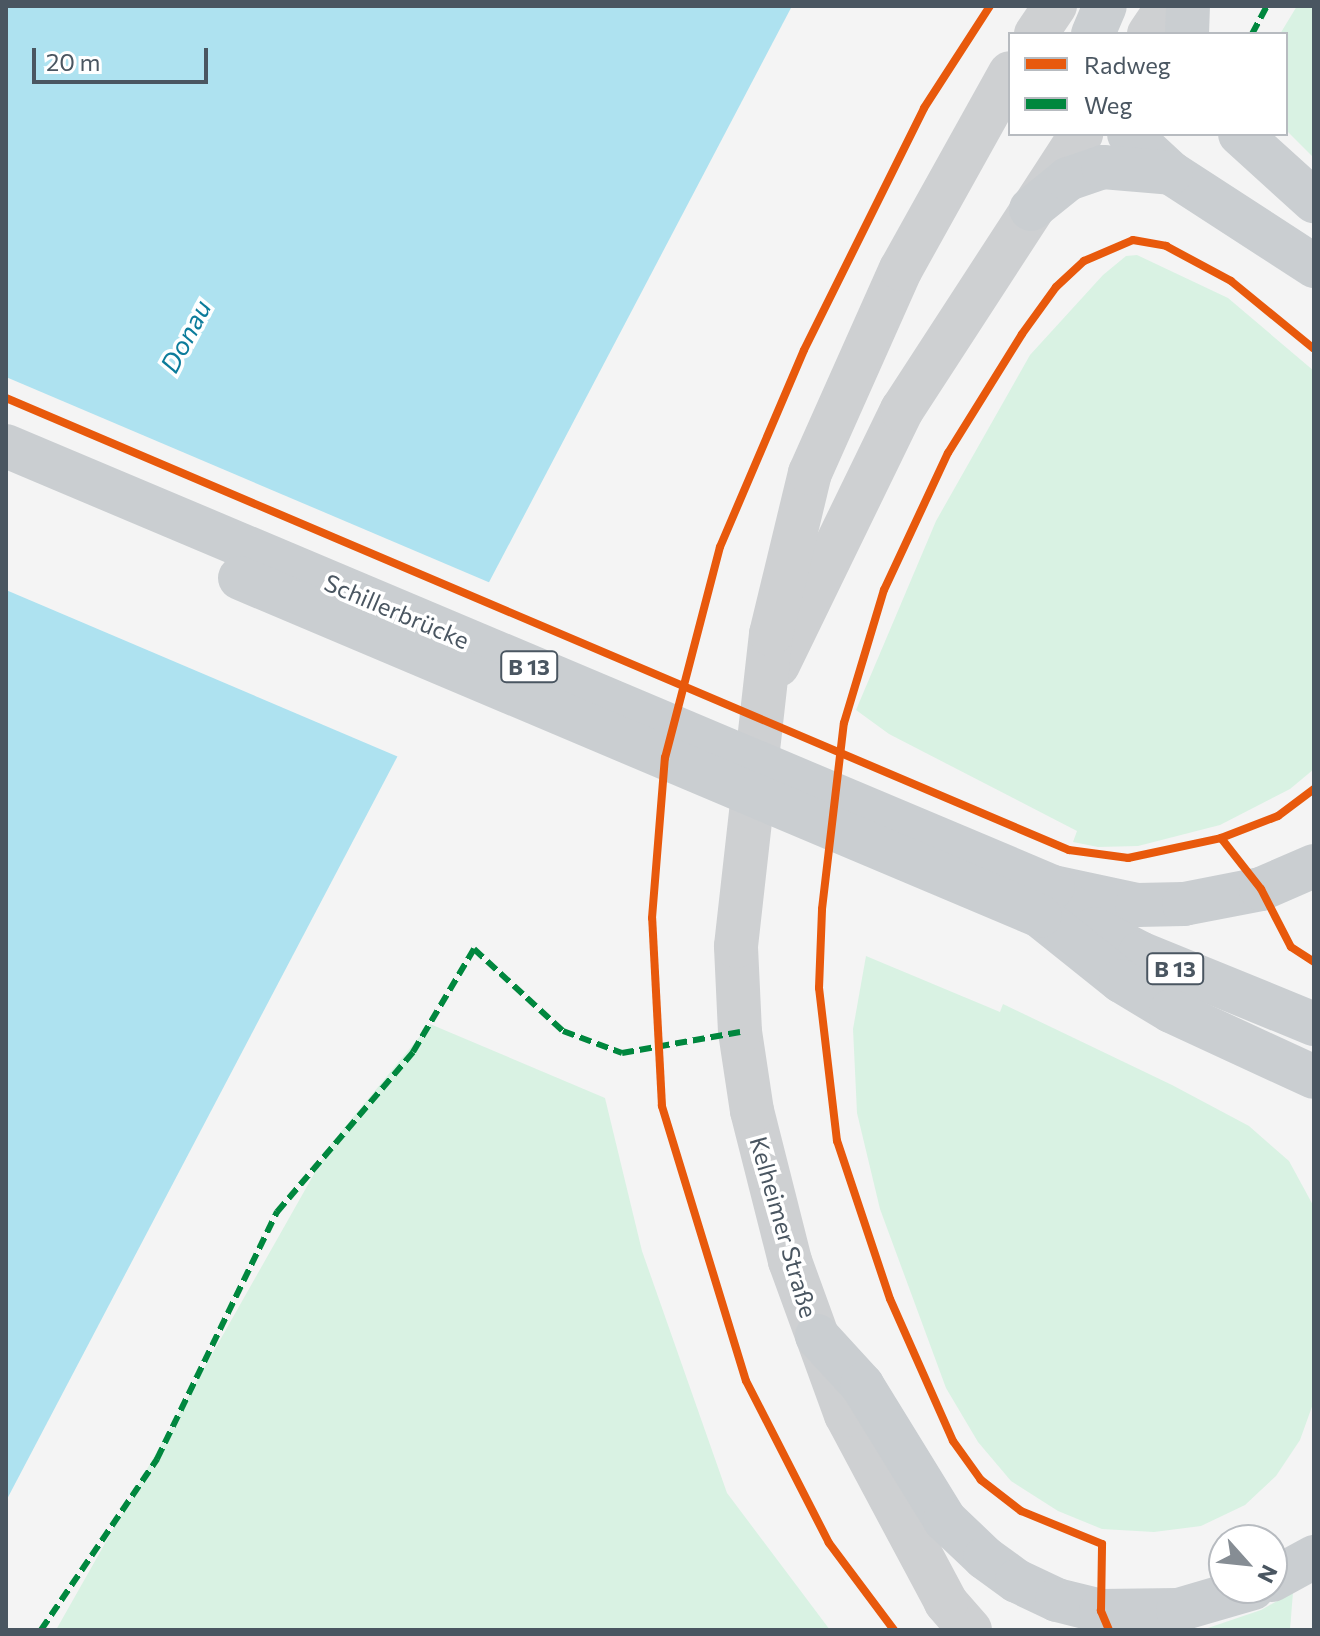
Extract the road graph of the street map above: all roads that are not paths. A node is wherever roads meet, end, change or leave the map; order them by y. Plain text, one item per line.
1 (1055, 6) edge
2 (1105, 6) edge
3 (1168, 6) edge
4 (1188, 6) edge
5 (1037, 32) edge
6 (1094, 32) edge
7 (1150, 32) edge
8 (1187, 32) edge
9 (1008, 77) edge
10 (1080, 136) edge
11 (1131, 136) edge
12 (1242, 136) edge
13 (1171, 173) junction
14 (1314, 201) edge
15 (1031, 209) junction
16 (1314, 266) edge
17 (6, 446) edge
18 (6, 479) edge
19 (764, 692) junction
20 (1314, 866) edge
21 (1047, 902) junction
22 (1314, 1024) edge
23 (1243, 1047) junction
24 (1314, 1077) edge
25 (1314, 1101) edge
26 (817, 1336) junction
27 (1314, 1557) edge
28 (1288, 1571) edge
29 (1208, 1601) edge
30 (970, 1630) edge

1 - 5 street
2 - 6 main road
3 - 7 street
4 - 8 main road
9 - 19 street, Kelheimer Straße
10 - 15 street
11 - 13 main road
12 - 14 main road
13 - 15 main road
13 - 16 main road
15 - 19 street
17 - 21 main road, Schillerbrücke / B 13, bridge
18 - 21 main road, Schillerbrücke / B 13, bridge
19 - 26 street, Kelheimer Straße
20 - 21 main road
21 - 22 main road, B 13
21 - 23 main road, B 13
23 - 24 main road, B 13
23 - 25 main road
26 - 29 main road
26 - 30 street, Kelheimer Straße
27 - 28 main road

